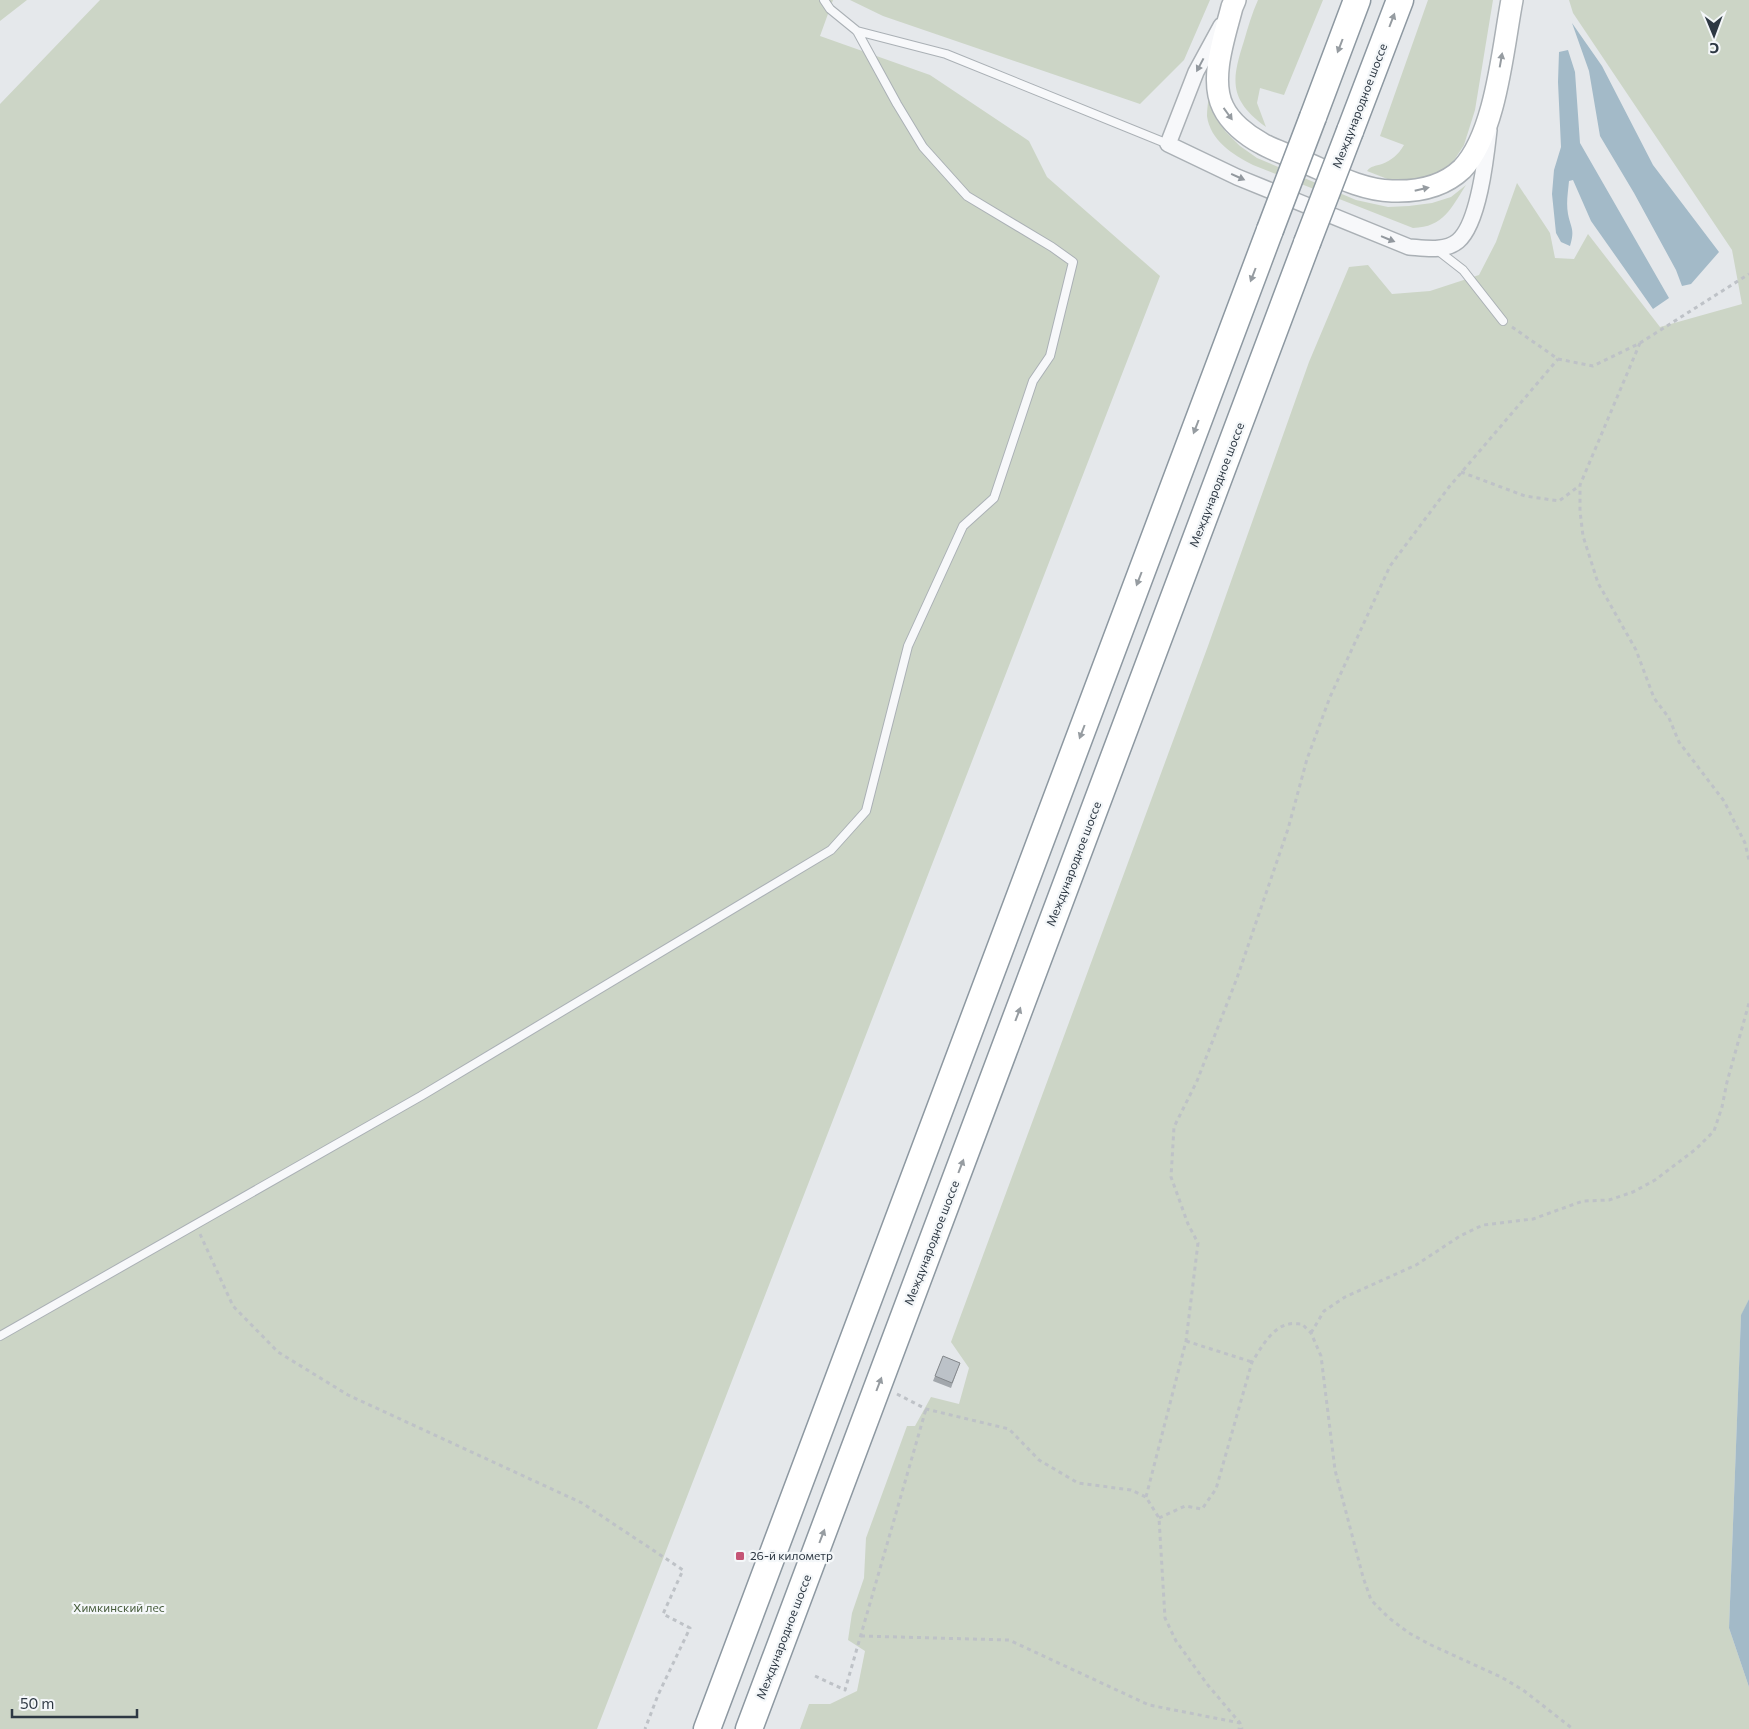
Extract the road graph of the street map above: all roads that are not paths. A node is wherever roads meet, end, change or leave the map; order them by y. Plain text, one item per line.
1 (824, 0) edge
2 (1357, 0) edge
3 (1400, 0) edge
4 (1512, 0) edge
5 (1233, 3) edge
6 (857, 31) junction
7 (1491, 114) junction
8 (1168, 144) junction
9 (1436, 249) junction
10 (1503, 321) road end
11 (0, 1336) edge
12 (707, 1729) edge
13 (749, 1729) edge

1 - 6 lane
2 -> 12 highway, bridge
13 -> 3 highway, Международное шоссе, bridge
7 -> 4 street
5 -> 7 street
5 -> 8 street
6 - 8 lane
6 - 11 lane
7 - 9 street
8 -> 9 street
9 - 10 lane

